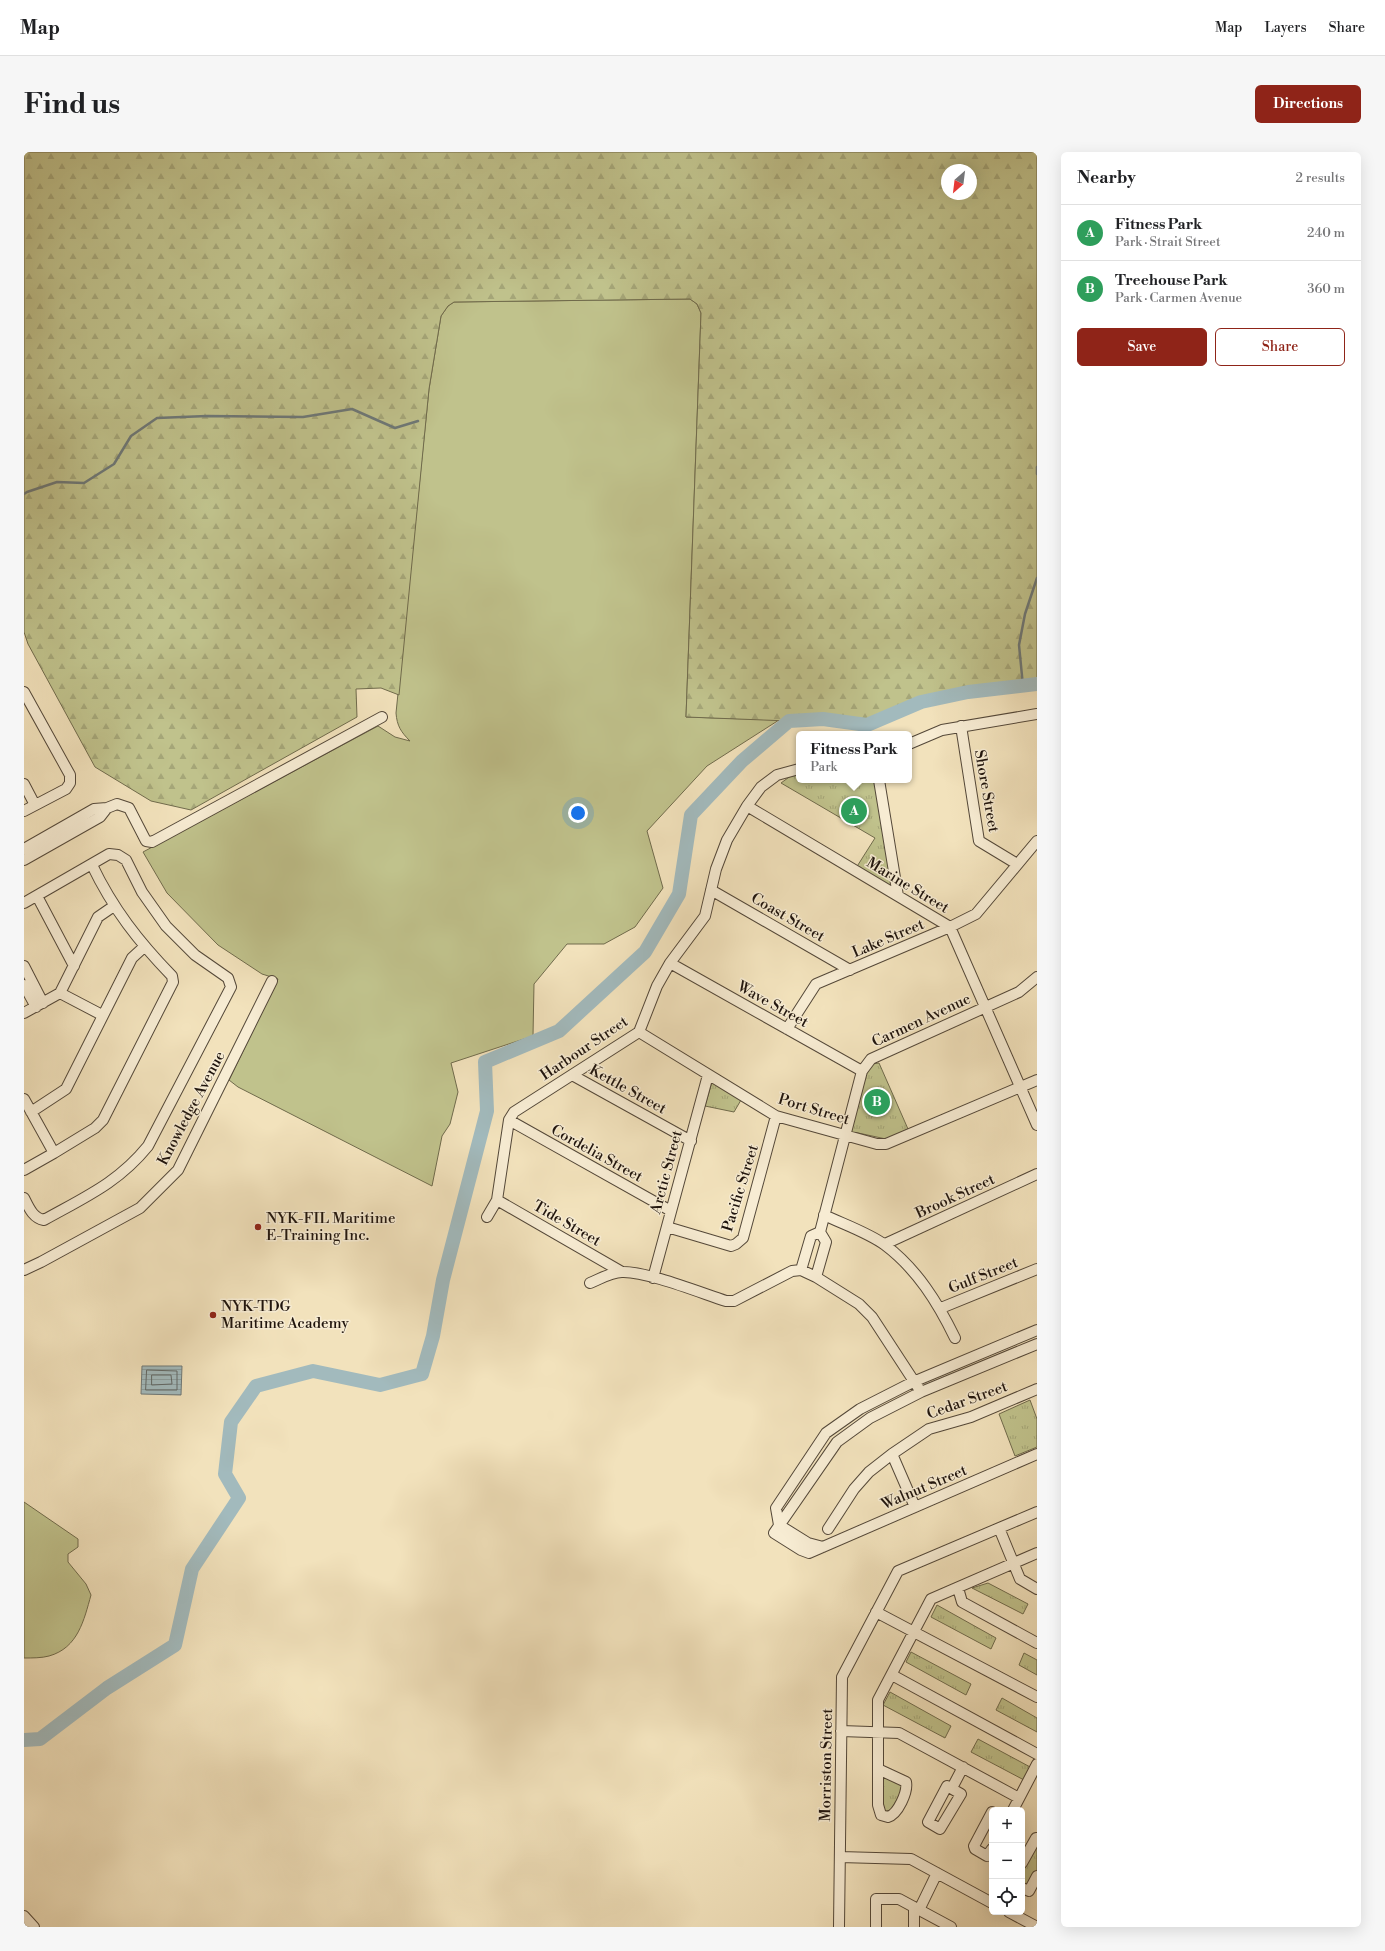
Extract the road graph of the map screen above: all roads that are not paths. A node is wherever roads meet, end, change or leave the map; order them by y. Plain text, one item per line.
1 (24, 692) edge
2 (1037, 714) edge
3 (382, 717) dead end
4 (961, 726) junction
5 (912, 743) edge
6 (796, 770) edge
7 (879, 783) edge
8 (24, 784) edge
9 (35, 805) junction
10 (747, 806) junction
11 (107, 808) junction
12 (24, 811) edge
13 (1037, 841) edge
14 (24, 849) edge
15 (24, 860) edge
16 (1017, 864) junction
17 (92, 865) junction
18 (711, 890) junction
19 (37, 896) junction
20 (898, 896) junction
21 (24, 903) edge
22 (114, 906) junction
23 (950, 927) junction
24 (144, 947) junction
25 (670, 963) junction
26 (24, 966) edge
27 (74, 966) junction
28 (850, 970) junction
29 (1037, 977) edge
30 (272, 981) dead end
31 (24, 985) edge
32 (60, 993) junction
33 (39, 1005) junction
34 (986, 1006) junction
35 (24, 1013) edge
36 (102, 1015) junction
37 (787, 1029) junction
38 (639, 1032) junction
39 (862, 1071) junction
40 (708, 1074) junction
41 (572, 1075) junction
42 (1037, 1080) edge
43 (1020, 1087) junction
44 (24, 1099) edge
45 (31, 1112) junction
46 (776, 1116) junction
47 (508, 1120) junction
48 (1037, 1125) edge
49 (845, 1134) junction
50 (691, 1140) junction
51 (54, 1152) junction
52 (24, 1170) edge
53 (1037, 1174) edge
54 (24, 1198) edge
55 (497, 1200) junction
56 (671, 1211) junction
57 (824, 1215) junction
58 (487, 1217) dead end
59 (667, 1227) junction
60 (820, 1232) junction
61 (885, 1244) junction
62 (1037, 1269) edge
63 (24, 1270) edge
64 (801, 1270) junction
65 (622, 1272) junction
66 (816, 1277) junction
67 (653, 1278) junction
68 (590, 1283) dead end
69 (941, 1308) junction
70 (1037, 1330) edge
71 (955, 1338) dead end
72 (1037, 1344) edge
73 (913, 1382) junction
74 (1037, 1389) edge
75 (921, 1392) junction
76 (892, 1454) junction
77 (1037, 1454) edge
78 (915, 1507) junction
79 (1037, 1512) edge
80 (999, 1528) junction
81 (776, 1529) junction
82 (828, 1529) dead end
83 (1037, 1553) edge
84 (1012, 1564) junction
85 (958, 1588) junction
86 (1037, 1589) edge
87 (876, 1612) junction
88 (914, 1632) junction
89 (1037, 1643) edge
90 (892, 1675) junction
91 (1037, 1697) edge
92 (841, 1731) junction
93 (878, 1732) junction
94 (1037, 1754) edge
95 (1037, 1764) edge
96 (963, 1767) junction
97 (878, 1769) junction
98 (952, 1788) dead end
99 (1019, 1798) junction
100 (1014, 1807) edge
101 (989, 1818) edge
102 (1037, 1838) edge
103 (989, 1854) edge
104 (840, 1857) junction
105 (1025, 1858) edge
106 (936, 1873) junction
107 (1037, 1876) edge
108 (1025, 1889) edge
109 (989, 1901) edge
110 (916, 1909) junction
111 (1015, 1915) edge
112 (24, 1916) edge
113 (34, 1927) edge
114 (839, 1927) edge
115 (876, 1927) edge
116 (914, 1927) edge
117 (951, 1927) edge
118 (1037, 1927) edge

1 - 9 street
2 - 4 street
3 - 11 street
4 - 5 street
4 - 16 street, Shore Street
6 - 10 street, Harbour Street
7 - 20 street
8 - 9 street
9 - 12 street
10 - 18 street, Harbour Street
10 - 20 street, Marine Street
11 - 14 street
11 - 15 street
13 - 16 street, Lake Street
16 - 23 street, Lake Street
17 - 19 street
17 - 22 street
17 - 54 street
18 - 25 street, Harbour Street
18 - 28 street, Coast Street
19 - 21 street
19 - 27 street
20 - 23 street, Marine Street
22 - 24 street
22 - 27 street
23 - 28 street, Lake Street
23 - 34 street, Marine Street
24 - 36 street
24 - 51 street
25 - 37 street, Wave Street
25 - 38 street, Harbour Street
26 - 33 street
27 - 32 street
28 - 37 street, Lake Street
29 - 34 street, Carmen Avenue
30 - 63 street, Knowledge Avenue
31 - 33 street
32 - 33 street
32 - 36 street
33 - 35 street
34 - 39 street, Carmen Avenue
34 - 43 street, Marine Street
36 - 45 street
37 - 39 street, Wave Street
38 - 40 street, Port Street
38 - 41 street, Harbour Street
39 - 49 street
40 - 46 street, Port Street
40 - 50 street, Arctic Street
41 - 47 street, Harbour Street
41 - 50 street, Kettle Street
42 - 43 street, Port Street
43 - 48 street, Marine Street
43 - 49 street, Port Street
44 - 45 street
45 - 51 street
46 - 49 street, Port Street
46 - 59 street, Pacific Street
47 - 55 street
47 - 56 street, Cordelia Street
49 - 57 street
50 - 56 street, Arctic Street
51 - 52 street
53 - 61 street, Brook Street
55 - 58 street
55 - 65 street, Tide Street
56 - 59 street, Arctic Street
57 - 60 street
57 - 61 street
59 - 67 street, Arctic Street
60 - 64 street
60 - 66 street
61 - 69 street
62 - 69 street, Gulf Street
64 - 66 street
64 - 67 street
65 - 67 street
65 - 68 street
66 - 73 street
69 - 71 street
70 - 73 street
72 - 75 street
73 - 75 street
73 - 81 street
74 - 76 street, Cedar Street
75 - 81 street
76 - 78 street
76 - 82 street, Cedar Street
77 - 78 street, Walnut Street
78 - 81 street, Walnut Street
79 - 80 street, Morriston Street
80 - 84 street
80 - 87 street, Morriston Street
83 - 84 street
84 - 85 street
84 - 86 street
85 - 88 street
85 - 89 street
87 - 88 street
87 - 92 street, Morriston Street
88 - 90 street
88 - 91 street
90 - 93 street
90 - 94 street
92 - 93 street
92 - 104 street, Morriston Street
93 - 96 street
93 - 97 street
95 - 99 street
96 - 98 street
96 - 99 street
97 - 97 street
99 - 100 street
101 - 103 street
102 - 105 street
104 - 106 street
104 - 114 street, Morriston Street
106 - 109 street
106 - 110 street
107 - 108 street
110 - 115 street
110 - 116 street
110 - 117 street
111 - 118 street
112 - 113 street

